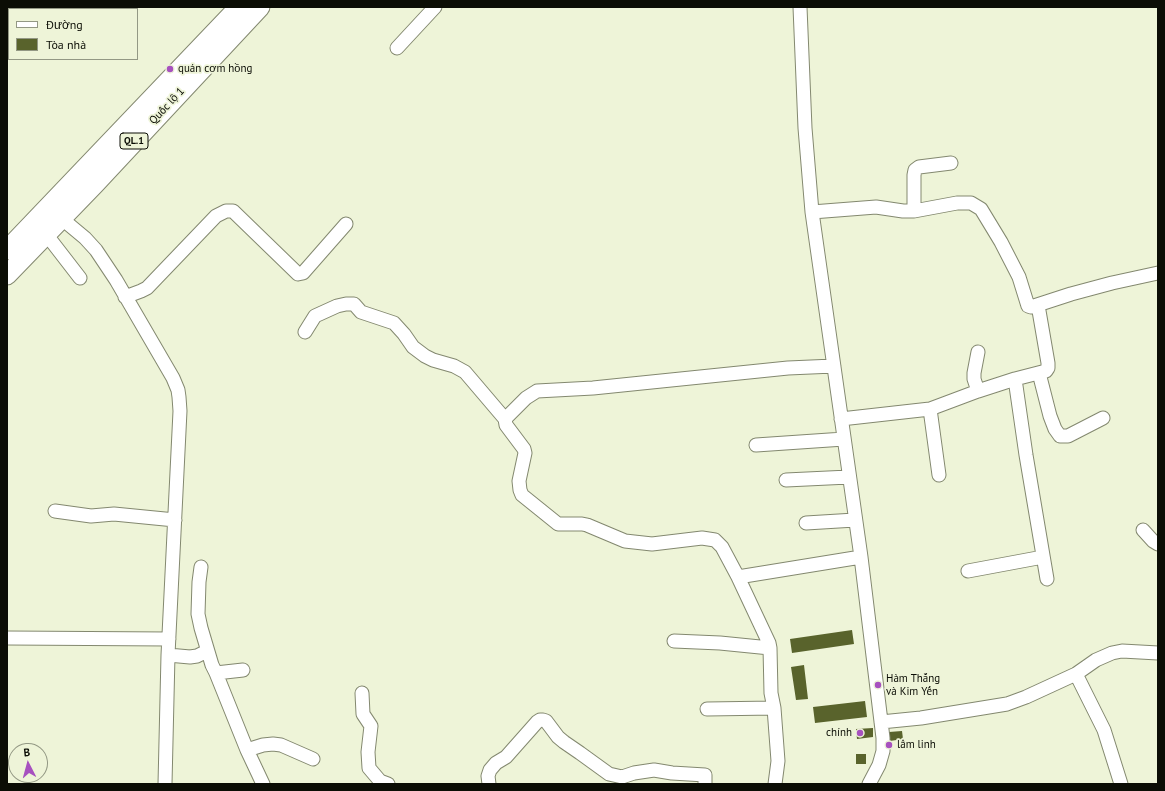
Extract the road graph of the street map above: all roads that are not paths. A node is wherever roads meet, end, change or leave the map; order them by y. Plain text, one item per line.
1 (239, 7) edge
2 (260, 7) edge
3 (435, 7) edge
4 (800, 7) edge
5 (397, 48) dead end
6 (951, 163) dead end
7 (914, 211) junction
8 (55, 212) junction
9 (812, 212) junction
10 (346, 224) dead end
11 (46, 234) junction
12 (7, 250) edge
13 (1158, 273) edge
14 (7, 275) edge
15 (80, 278) dead end
16 (125, 297) junction
17 (1038, 305) junction
18 (305, 332) dead end
19 (978, 352) dead end
20 (834, 366) junction
21 (1039, 373) junction
22 (1015, 378) junction
23 (978, 391) junction
24 (930, 409) junction
25 (1103, 418) dead end
26 (505, 419) junction
27 (841, 419) junction
28 (844, 439) junction
29 (756, 445) dead end
30 (939, 475) dead end
31 (849, 477) junction
32 (786, 480) dead end
33 (55, 511) dead end
34 (175, 520) junction
35 (855, 520) junction
36 (806, 523) dead end
37 (1143, 530) dead end
38 (1158, 544) edge
39 (860, 557) junction
40 (1043, 558) junction
41 (201, 567) dead end
42 (968, 570) dead end
43 (738, 577) junction
44 (1047, 579) dead end
45 (7, 638) edge
46 (169, 639) junction
47 (674, 641) dead end
48 (770, 648) junction
49 (207, 651) junction
50 (1158, 653) edge
51 (180, 656) junction
52 (242, 670) dead end
53 (216, 673) junction
54 (1076, 674) junction
55 (362, 693) dead end
56 (774, 708) junction
57 (707, 709) dead end
58 (881, 722) junction
59 (247, 750) junction
60 (312, 759) dead end
61 (165, 784) edge
62 (262, 784) edge
63 (388, 784) edge
64 (490, 784) edge
65 (705, 784) edge
66 (775, 784) edge
67 (869, 784) edge
68 (1121, 784) edge

1 - 8 highway, Quốc lộ 1 / QL.1
2 - 8 highway, Quốc lộ 1 / QL.1
3 - 5 street
4 - 9 street
6 - 7 street
7 - 9 street
7 - 17 street
8 - 11 highway, Quốc lộ 1 / QL.1
8 - 12 highway, Quốc lộ 1 / QL.1
8 - 16 street
9 - 20 street
10 - 16 street
11 - 14 highway, Quốc lộ 1 / QL.1
11 - 15 street
13 - 17 street
16 - 34 street
17 - 21 street
18 - 26 street
19 - 23 street
20 - 26 street
20 - 27 street
21 - 22 street
21 - 25 street
22 - 23 street
22 - 40 street
23 - 24 street
24 - 27 street
24 - 30 street
26 - 43 street
27 - 28 street
28 - 29 street
28 - 31 street
31 - 32 street
31 - 35 street
33 - 34 street
34 - 46 street
35 - 36 street
35 - 39 street
37 - 38 street
39 - 43 street
39 - 58 street
40 - 42 street
40 - 44 street
41 - 49 street
43 - 48 street
45 - 46 street
46 - 51 street
47 - 48 street
48 - 56 street
49 - 51 street
49 - 53 street
50 - 54 street
51 - 61 street
52 - 53 street
53 - 59 street
54 - 58 street
54 - 68 street
55 - 63 street
56 - 57 street
56 - 66 street
58 - 67 street
59 - 60 street
59 - 62 street
64 - 65 street

